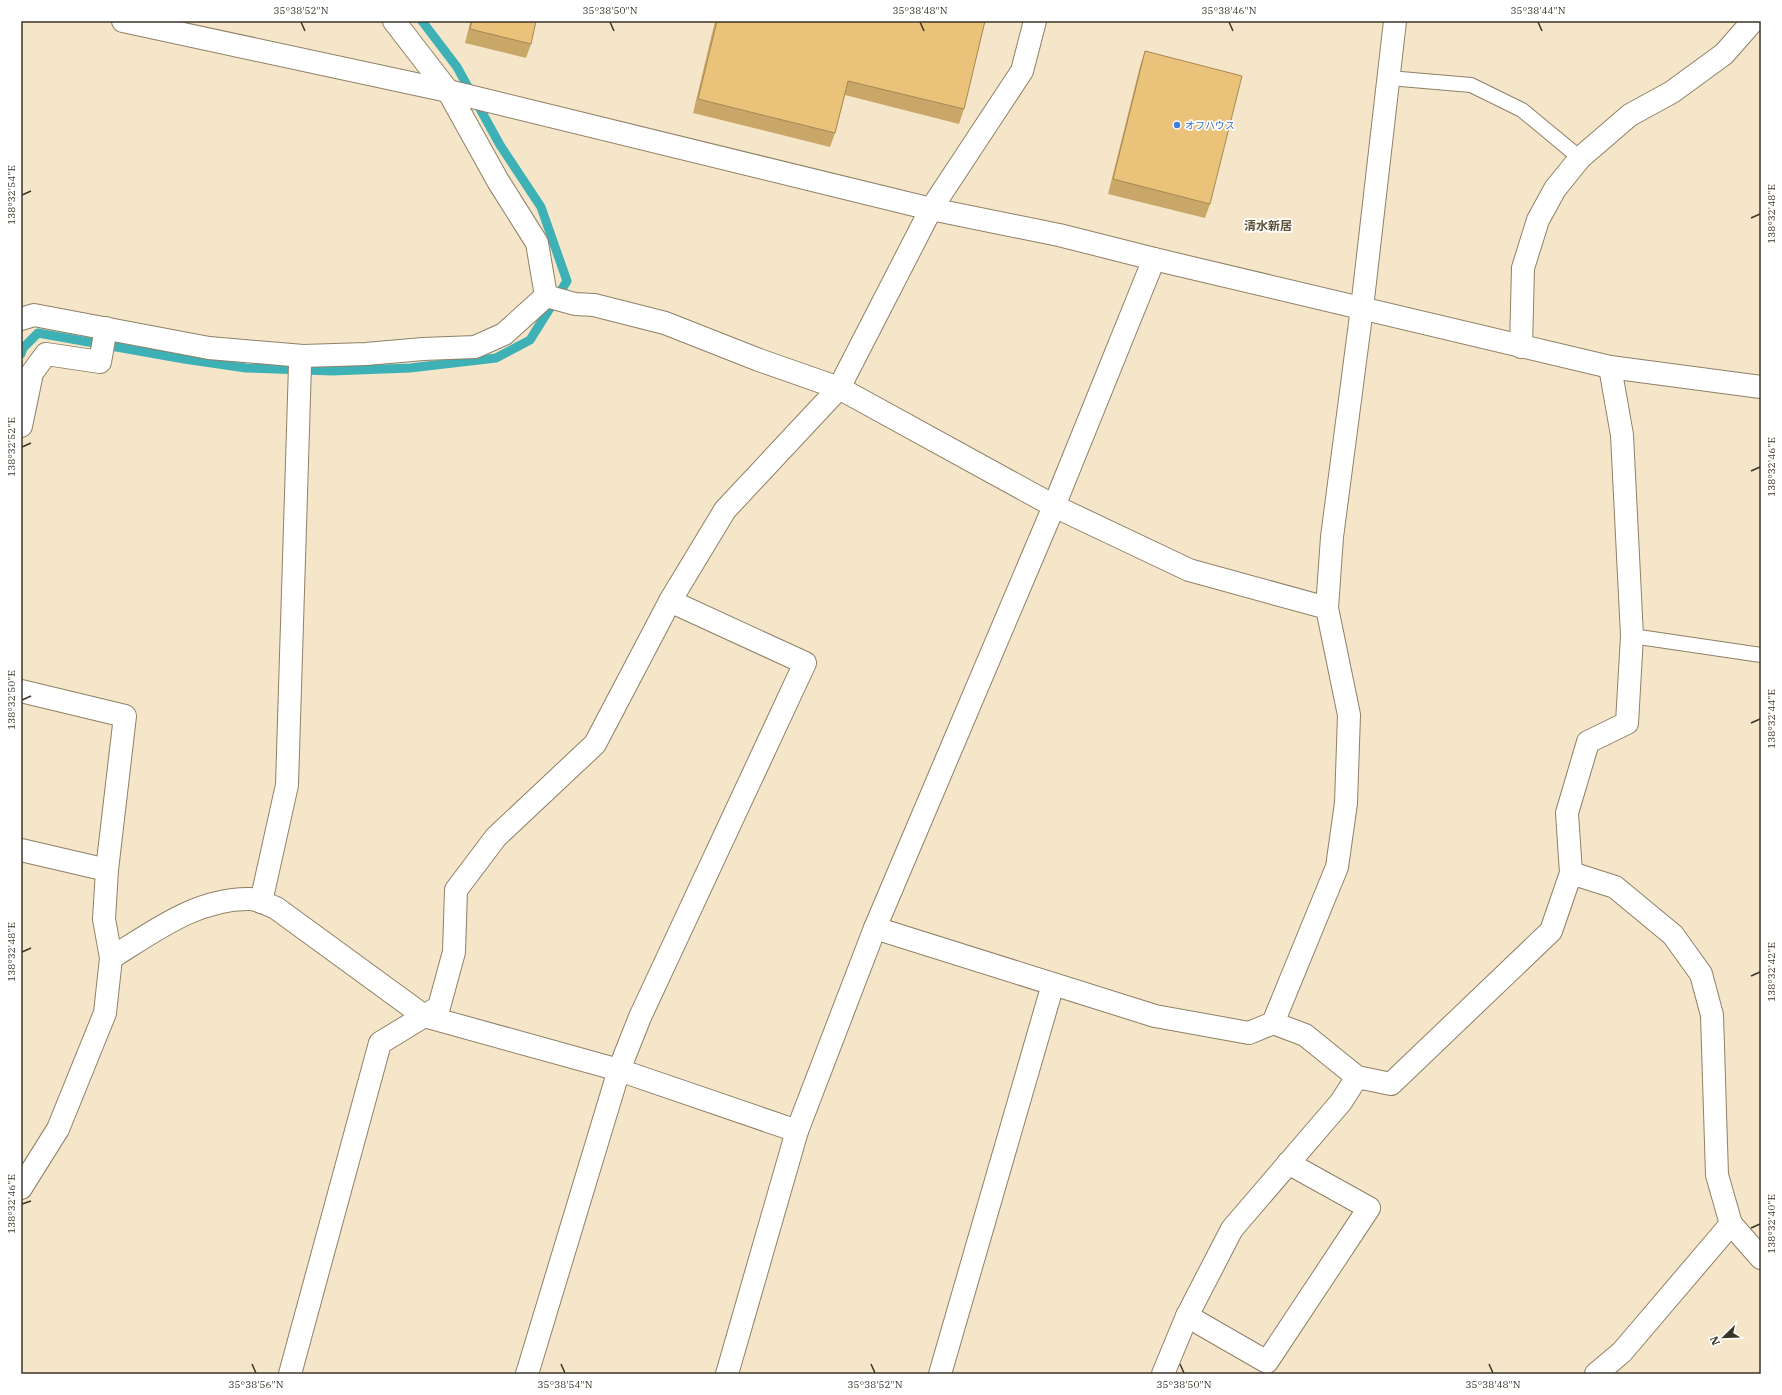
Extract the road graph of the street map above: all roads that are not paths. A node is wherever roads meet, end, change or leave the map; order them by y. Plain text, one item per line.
1 (123, 21) edge
2 (394, 21) edge
3 (1035, 21) edge
4 (1395, 21) edge
5 (1753, 21) edge
6 (1389, 78) junction
7 (450, 92) junction
8 (1580, 158) junction
9 (931, 208) junction
10 (1154, 259) junction
11 (546, 296) junction
12 (1362, 308) junction
13 (21, 319) edge
14 (105, 329) junction
15 (1521, 347) junction
16 (301, 361) junction
17 (1610, 367) junction
18 (1761, 387) edge
19 (839, 388) junction
20 (21, 426) edge
21 (1054, 506) junction
22 (670, 601) junction
23 (1327, 608) junction
24 (1632, 636) junction
25 (1761, 655) edge
26 (21, 691) edge
27 (21, 850) edge
28 (107, 870) junction
29 (1572, 874) junction
30 (261, 902) junction
31 (875, 928) junction
32 (111, 958) junction
33 (1053, 984) junction
34 (424, 1016) junction
35 (1273, 1023) junction
36 (619, 1070) junction
37 (1357, 1077) junction
38 (797, 1131) junction
39 (1288, 1163) junction
40 (21, 1188) edge
41 (1731, 1224) junction
42 (1761, 1258) edge
43 (1187, 1316) junction
44 (290, 1374) edge
45 (527, 1374) edge
46 (727, 1374) edge
47 (940, 1374) edge
48 (1163, 1374) edge
49 (1596, 1374) edge

1 - 7 street
2 - 7 street
3 - 9 street
4 - 6 street
5 - 8 street
6 - 8 lane
6 - 12 street
7 - 9 street
7 - 11 street
8 - 15 street
9 - 10 street
9 - 19 street
10 - 12 street
10 - 21 street
11 - 16 street
11 - 19 street
12 - 15 street
12 - 23 street
13 - 14 street
14 - 16 street
14 - 20 street
15 - 17 street
16 - 30 street
17 - 18 street
17 - 24 street
19 - 21 street
19 - 22 street
21 - 23 street
21 - 31 street
22 - 34 street
22 - 36 street
23 - 35 street
24 - 25 lane
24 - 29 street
26 - 28 street
27 - 28 street
28 - 32 street
29 - 37 street
29 - 41 street
30 - 32 street
30 - 34 street
31 - 33 street
31 - 38 street
32 - 40 street
33 - 35 street
33 - 47 street
34 - 36 street
34 - 44 street
35 - 37 street
36 - 38 street
36 - 45 street
37 - 39 street
38 - 46 street
39 - 43 street
39 - 43 street
41 - 42 street
41 - 49 street
43 - 48 street

